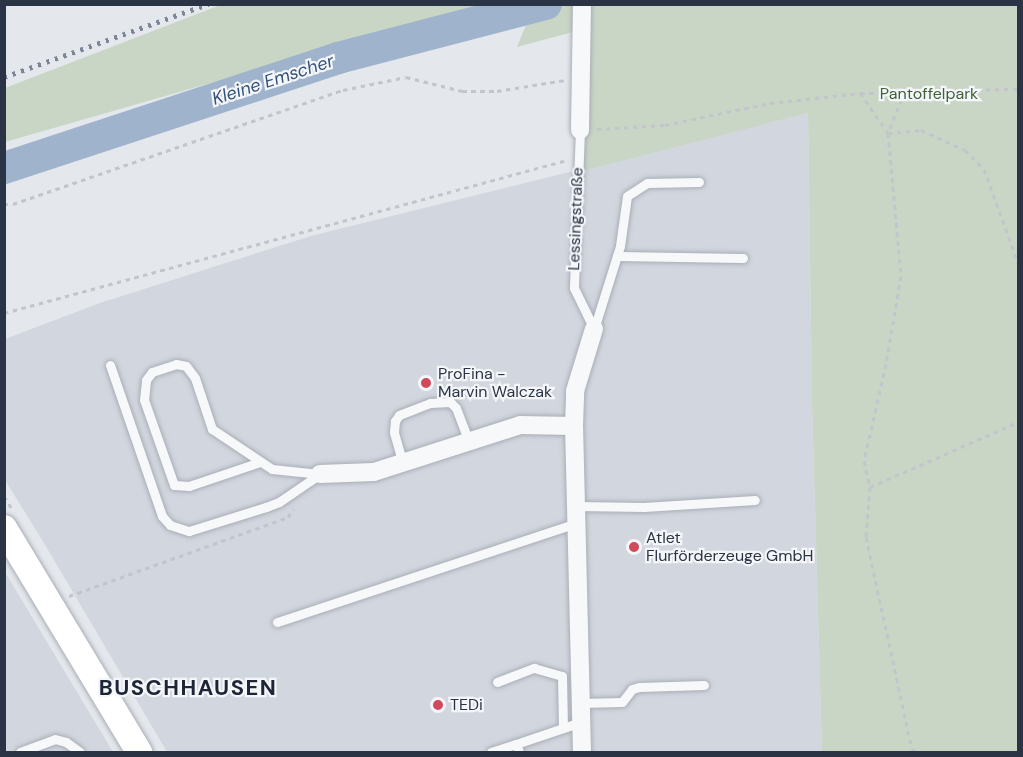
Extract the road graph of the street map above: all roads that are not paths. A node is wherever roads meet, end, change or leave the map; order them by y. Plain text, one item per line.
1 (582, 4) edge
2 (580, 130) joint
3 (699, 182) dead end
4 (617, 256) junction
5 (743, 258) dead end
6 (594, 329) junction
7 (110, 365) dead end
8 (574, 426) junction
9 (469, 442) junction
10 (260, 462) junction
11 (403, 464) junction
12 (320, 474) junction
13 (755, 500) dead end
14 (576, 515) junction
15 (4, 528) edge
16 (277, 621) dead end
17 (571, 674) junction
18 (497, 682) dead end
19 (704, 686) dead end
20 (580, 703) junction
21 (581, 722) junction
22 (563, 728) junction
23 (517, 748) edge
24 (20, 753) edge
25 (80, 753) edge
26 (139, 753) edge
27 (491, 753) edge
28 (582, 753) edge

1 - 2 street, Lessingstraße
2 - 6 lane, Lessingstraße
3 - 4 lane
4 - 5 lane
4 - 6 lane
6 - 8 street
7 - 12 lane
8 - 9 street
8 - 14 street
9 - 11 street
9 - 11 lane
10 - 10 lane
10 - 12 lane
11 - 12 street
13 - 14 lane
14 - 16 lane
14 - 17 street
15 - 26 main road
17 - 18 lane
17 - 20 street
17 - 22 lane
19 - 20 lane
20 - 21 street
21 - 22 lane
21 - 28 street
22 - 23 lane
23 - 27 lane
24 - 25 lane

